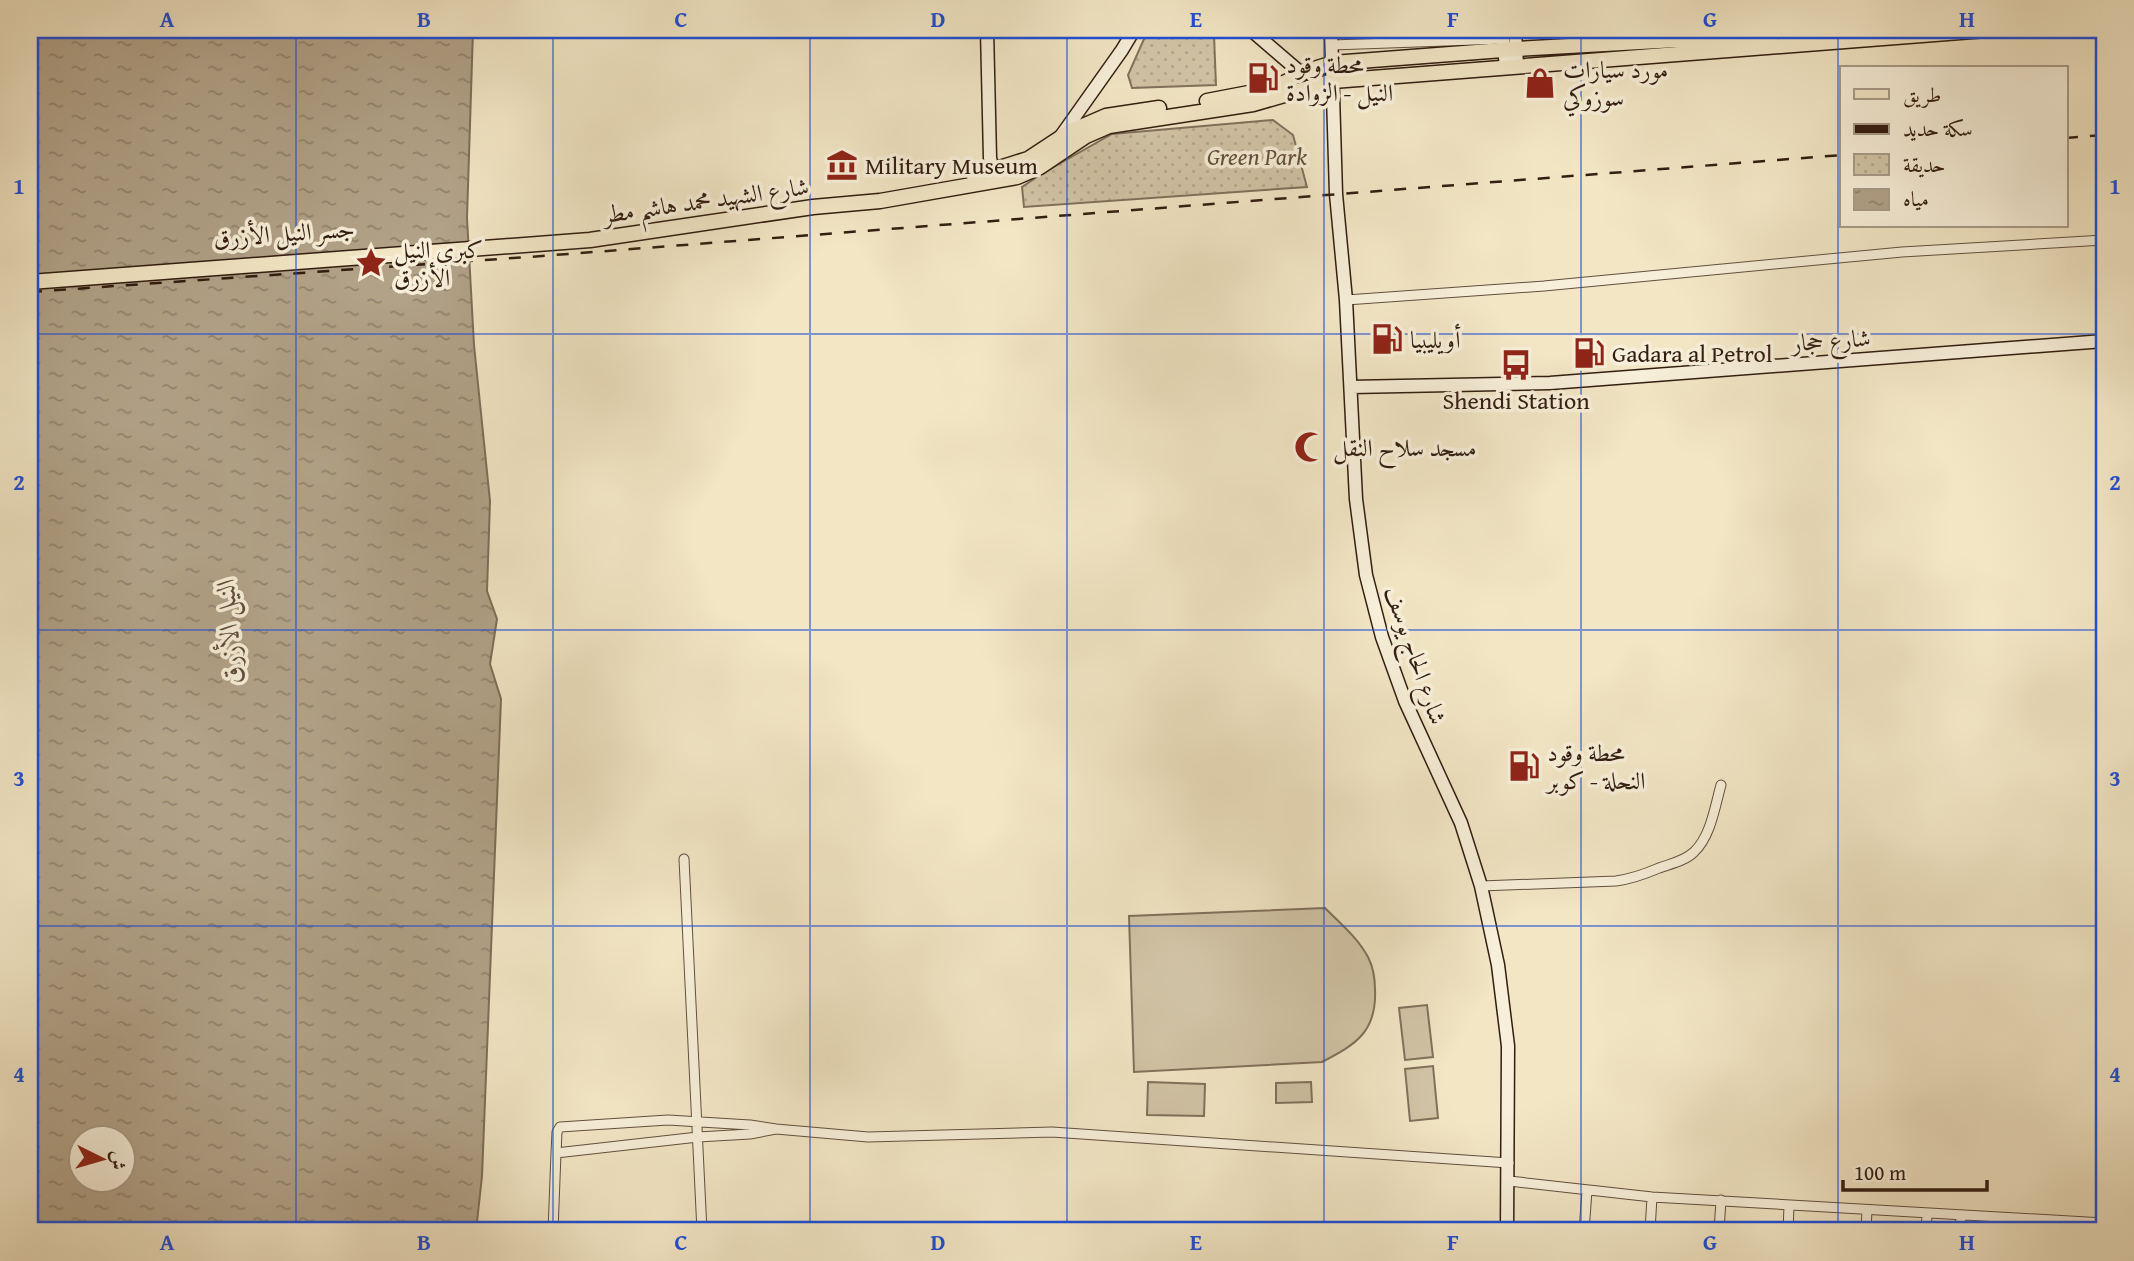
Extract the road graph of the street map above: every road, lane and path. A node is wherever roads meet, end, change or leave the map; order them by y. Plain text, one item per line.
1 (986, 30) edge
2 (1134, 30) edge
3 (1251, 30) edge
4 (1331, 30) edge
5 (1515, 30) edge
6 (1817, 30) edge
7 (1986, 30) edge
8 (1754, 32) edge
9 (1506, 42) edge
10 (1332, 45) junction
11 (1333, 63) junction
12 (1511, 66) junction
13 (1301, 73) junction
14 (1332, 81) junction
15 (1059, 138) junction
16 (993, 171) junction
17 (542, 240) junction
18 (2104, 240) edge
19 (30, 275) edge
20 (30, 282) edge
21 (1346, 300) junction
22 (2104, 341) edge
23 (1351, 387) junction
24 (1721, 785) dead end
25 (684, 859) dead end
26 (1481, 886) junction
27 (698, 1120) junction
28 (776, 1129) junction
29 (698, 1137) junction
30 (556, 1153) junction
31 (1509, 1163) junction
32 (1509, 1181) junction
33 (1587, 1191) junction
34 (1652, 1197) junction
35 (1721, 1200) junction
36 (1789, 1206) junction
37 (1867, 1210) junction
38 (1927, 1214) junction
39 (1961, 1216) junction
40 (2104, 1223) edge
41 (2055, 1227) edge
42 (553, 1231) edge
43 (702, 1231) edge
44 (1507, 1231) edge
45 (1584, 1231) edge
46 (1650, 1231) edge
47 (1719, 1231) edge
48 (1787, 1231) edge
49 (1866, 1231) edge
50 (1926, 1231) edge
51 (1960, 1231) edge

1 - 16 main road
2 - 15 main road
3 - 13 main road
4 - 10 main road, شارع الحاج يوسف
5 - 9 main road
6 - 8 main road, شارع الشهيد محمد هاشم مطر
7 - 12 main road, شارع الشهيد محمد هاشم مطر
8 - 9 main road, شارع الشهيد محمد هاشم مطر
9 - 10 street
9 - 11 main road, شارع الشهيد محمد هاشم مطر
9 - 12 main road
10 - 11 main road, شارع الحاج يوسف
11 - 13 main road, شارع الشهيد محمد هاشم مطر
11 - 14 main road, شارع الحاج يوسف
12 - 14 main road, شارع الشهيد محمد هاشم مطر
13 - 15 main road, شارع الشهيد محمد هاشم مطر
14 - 17 main road, شارع الشهيد محمد هاشم مطر
14 - 21 main road, شارع الحاج يوسف
15 - 16 main road, شارع الشهيد محمد هاشم مطر
16 - 17 main road, شارع الشهيد محمد هاشم مطر
17 - 19 main road, جسر النيل الأزرق
17 - 20 main road
18 - 21 street
21 - 23 main road, شارع الحاج يوسف
22 - 23 main road, شارع حجار
23 - 26 main road, شارع الحاج يوسف
24 - 26 street
25 - 27 street
26 - 31 main road, شارع الحاج يوسف
27 - 28 street
27 - 29 street
27 - 30 street
28 - 29 street
28 - 31 street
29 - 30 street
29 - 43 street
30 - 42 street
31 - 32 main road, شارع الحاج يوسف
32 - 33 street
32 - 44 main road, شارع الحاج يوسف
33 - 34 street
33 - 45 street
34 - 35 street
34 - 46 street
35 - 36 street
35 - 47 street
36 - 37 street
36 - 48 street
37 - 38 street
37 - 49 street
38 - 39 street
38 - 50 street
39 - 41 street
39 - 51 street
40 - 41 street

